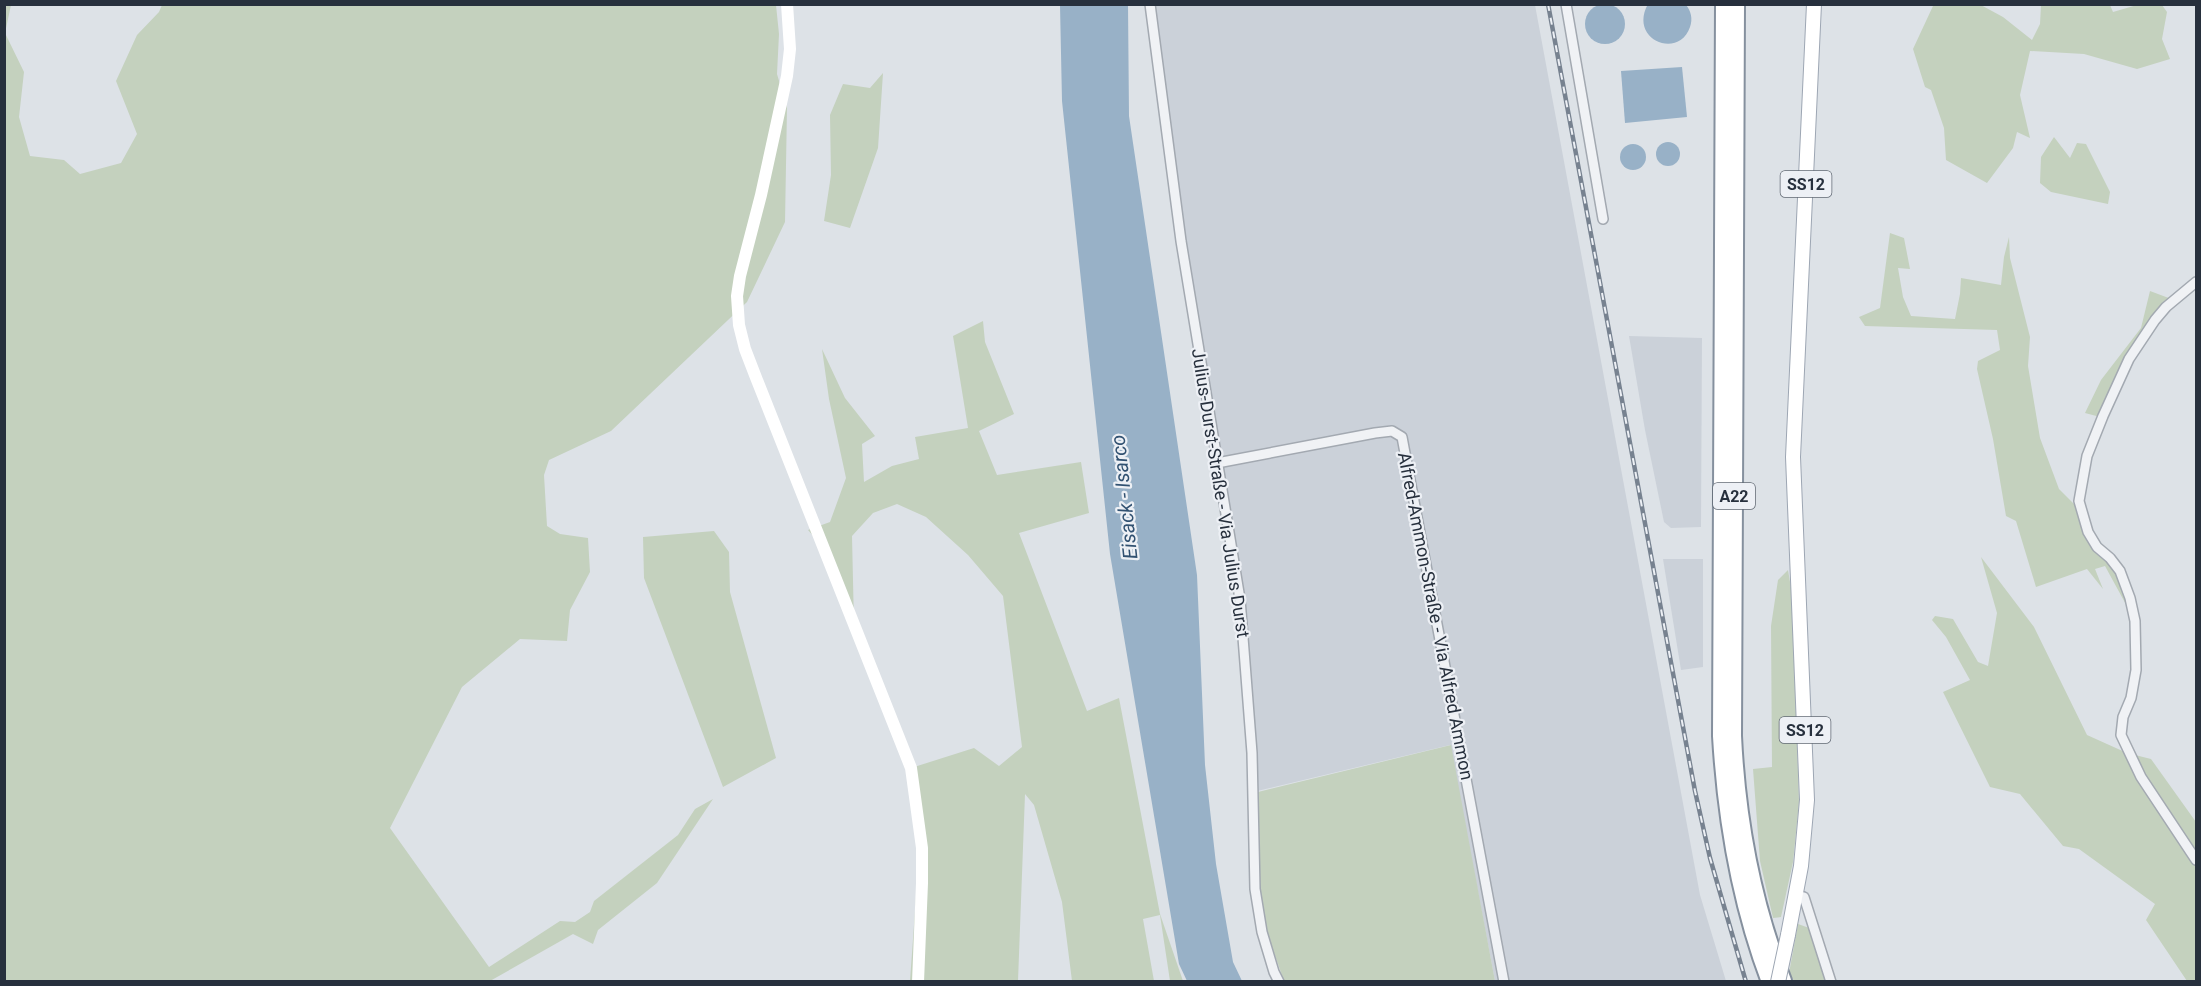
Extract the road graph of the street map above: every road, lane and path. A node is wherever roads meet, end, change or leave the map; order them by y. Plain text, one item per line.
1 (787, 4) edge
2 (1150, 4) edge
3 (1566, 4) edge
4 (1724, 4) edge
5 (1737, 4) edge
6 (1814, 4) edge
7 (1603, 219) dead end
8 (2196, 282) edge
9 (1217, 463) junction
10 (2196, 860) edge
11 (1796, 895) junction
12 (918, 981) edge
13 (1279, 981) edge
14 (1504, 981) edge
15 (1770, 981) edge
16 (1778, 981) edge
17 (1783, 981) edge
18 (1831, 981) edge

1 - 12 street
2 - 9 street, Julius-Durst-Straße - Via Julius Durst
3 - 7 street
4 - 15 highway, A22
5 - 17 highway, A22
6 - 11 main road, SS12
8 - 10 street
9 - 13 street, Julius-Durst-Straße - Via Julius Durst
9 - 14 street, Alfred-Ammon-Straße - Via Alfred Ammon
11 - 16 main road, SS12, bridge
11 - 18 street

